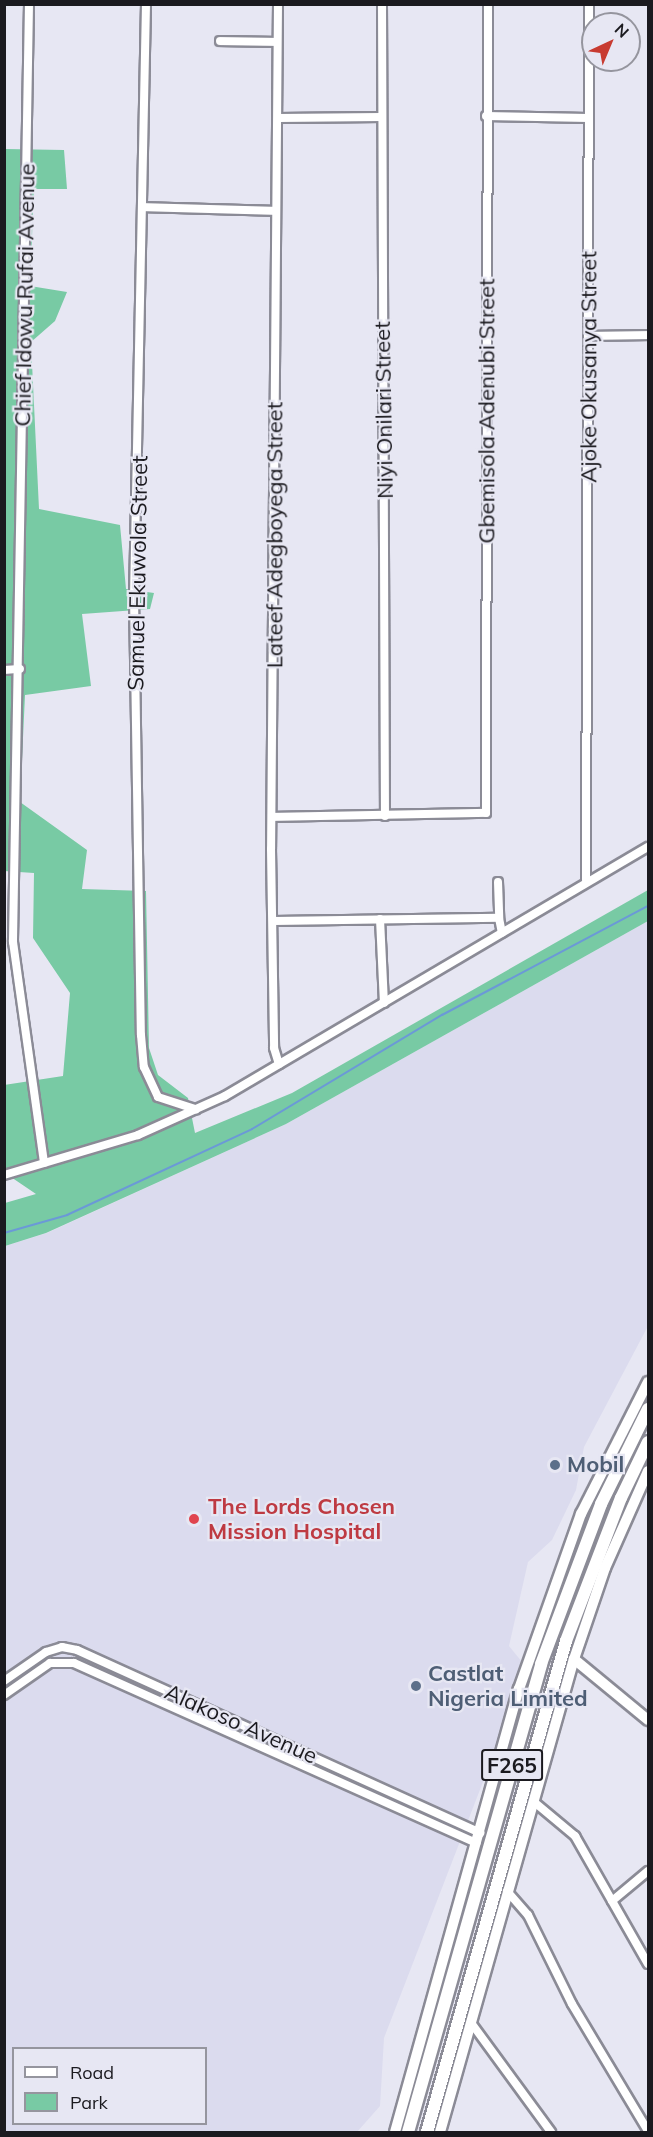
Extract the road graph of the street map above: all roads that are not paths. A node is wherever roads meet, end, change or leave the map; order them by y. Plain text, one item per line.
1 (29, 4) edge
2 (146, 4) edge
3 (278, 4) edge
4 (382, 4) edge
5 (488, 4) edge
6 (590, 4) edge
7 (220, 41) dead end
8 (277, 42) junction
9 (486, 116) junction
10 (382, 117) junction
11 (278, 118) junction
12 (588, 118) junction
13 (143, 207) junction
14 (276, 212) junction
15 (648, 335) edge
16 (589, 336) junction
17 (20, 669) junction
18 (4, 670) edge
19 (385, 816) junction
20 (272, 818) junction
21 (648, 847) edge
22 (586, 880) junction
23 (498, 882) dead end
24 (499, 918) junction
25 (380, 919) junction
26 (274, 921) junction
27 (502, 933) junction
28 (384, 1003) junction
29 (279, 1064) junction
30 (196, 1109) junction
31 (44, 1163) junction
32 (4, 1176) edge
33 (648, 1382) edge
34 (648, 1409) edge
35 (648, 1442) edge
36 (635, 1468) junction
37 (648, 1473) edge
38 (574, 1659) junction
39 (4, 1681) edge
40 (519, 1689) junction
41 (532, 1693) junction
42 (4, 1695) edge
43 (648, 1720) edge
44 (533, 1801) junction
45 (478, 1838) junction
46 (648, 1871) edge
47 (507, 1891) junction
48 (612, 1901) junction
49 (648, 1964) edge
50 (472, 2024) junction
51 (648, 2131) edge
52 (395, 2133) edge
53 (408, 2133) edge
54 (427, 2133) edge
55 (440, 2133) edge
56 (551, 2133) edge

1 - 17 street, Chief Idowu Rufai Avenue
2 - 13 street, Samuel Ekuwola Street
3 - 8 street, Lateef Adegboyega Street
4 - 10 street, Niyi Onilari Street
5 - 9 street, Gbemisola Adenubi Street
6 - 12 street, Ajoke Okusanya Street
7 - 8 street
8 - 11 street, Lateef Adegboyega Street
9 - 12 street
9 - 19 street, Gbemisola Adenubi Street
10 - 11 street
10 - 19 street, Niyi Onilari Street
11 - 14 street, Lateef Adegboyega Street
12 - 16 street, Ajoke Okusanya Street
13 - 14 street
13 - 30 street, Samuel Ekuwola Street
14 - 20 street, Lateef Adegboyega Street
15 - 16 street
16 - 22 street, Ajoke Okusanya Street
17 - 18 street
17 - 31 street, Chief Idowu Rufai Avenue
19 - 20 street
20 - 26 street, Lateef Adegboyega Street
21 - 22 street
22 - 27 street
23 - 24 street
24 - 25 street
24 - 27 street
25 - 26 street
25 - 28 street
26 - 29 street, Lateef Adegboyega Street
27 - 28 street
28 - 29 street
29 - 30 street
30 - 31 street
31 - 32 street
33 - 40 main road
34 - 41 highway, F265
35 - 36 highway, F265
36 - 37 highway
36 - 54 highway, F265
37 - 38 main road
38 - 43 main road
38 - 44 main road
39 - 45 street, Alakoso Avenue
40 - 41 highway
40 - 45 main road
41 - 53 highway, F265
42 - 45 street, Alakoso Avenue
44 - 47 main road
44 - 48 street
45 - 52 main road
46 - 48 street
47 - 50 main road
47 - 51 street
48 - 49 street
50 - 55 main road
50 - 56 street

